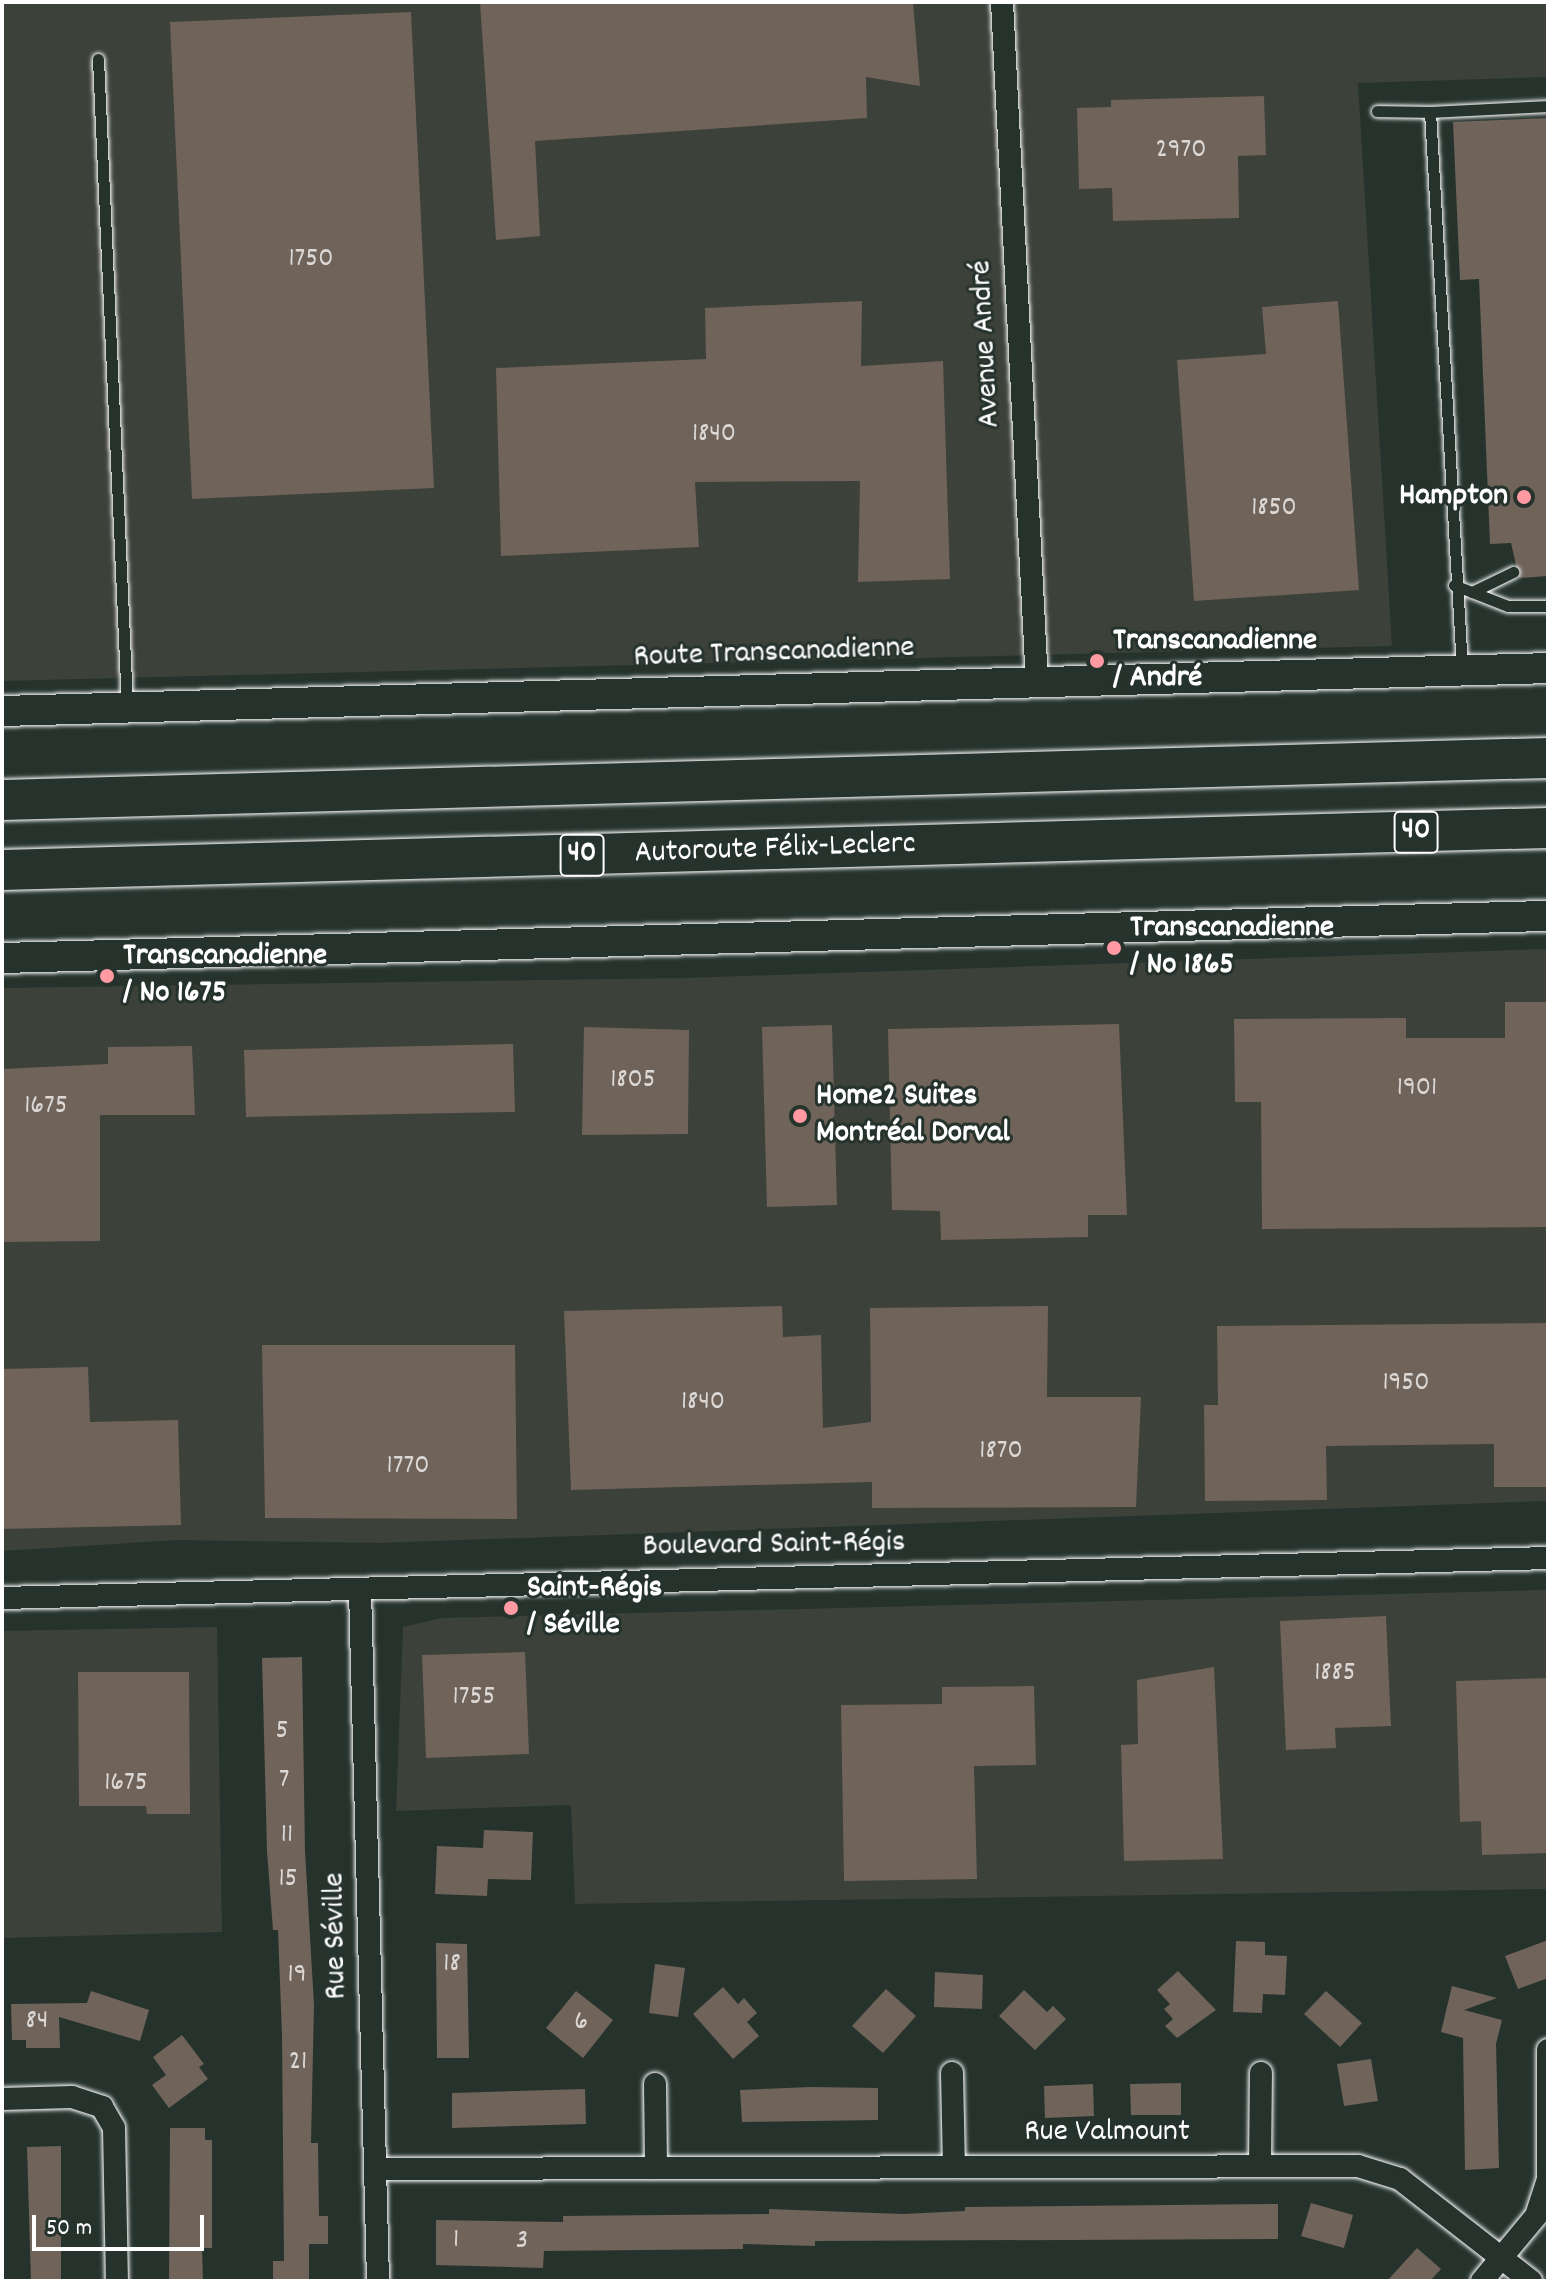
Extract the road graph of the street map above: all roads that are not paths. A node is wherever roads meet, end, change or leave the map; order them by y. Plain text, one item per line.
1 (1002, 2) edge
2 (98, 59) dead end
3 (1548, 106) edge
4 (1377, 111) dead end
5 (1430, 112) junction
6 (1513, 572) dead end
7 (1454, 585) junction
8 (1472, 592) junction
9 (1548, 606) edge
10 (1548, 668) edge
11 (1463, 671) junction
12 (1037, 683) junction
13 (127, 708) junction
14 (2, 711) edge
15 (1548, 756) edge
16 (2, 800) edge
17 (1548, 828) edge
18 (1284, 836) junction
19 (1548, 850) edge
20 (2, 870) edge
21 (1548, 916) edge
22 (2, 958) edge
23 (1548, 1558) edge
24 (360, 1589) junction
25 (2, 1598) edge
26 (1548, 2050) edge
27 (952, 2073) dead end
28 (1261, 2073) dead end
29 (655, 2084) dead end
30 (2, 2099) edge
31 (1260, 2164) junction
32 (954, 2167) junction
33 (656, 2168) junction
34 (375, 2169) junction
35 (1502, 2258) junction
36 (117, 2281) edge
37 (378, 2281) edge
38 (1482, 2281) edge
39 (1531, 2281) edge

1 - 12 street, Avenue André
2 - 13 lane
3 - 5 lane
4 - 5 lane
5 - 7 lane
6 - 8 lane
7 - 8 lane
7 - 11 lane
8 - 9 lane
10 - 11 main road, Route Transcanadienne
11 - 12 main road, Route Transcanadienne
12 - 13 main road, Route Transcanadienne
13 - 14 main road, Route Transcanadienne
15 - 16 highway, 40
17 - 18 highway, Autoroute Félix-Leclerc / 40
18 - 19 highway
18 - 20 highway, Autoroute Félix-Leclerc / 40
21 - 22 main road
23 - 24 street, Boulevard Saint-Régis
24 - 25 street, Boulevard Saint-Régis
24 - 34 street, Rue Séville
26 - 35 street
27 - 32 street
28 - 31 street
29 - 33 street
30 - 36 street
31 - 32 street, Rue Valmount
31 - 35 street, Rue Valmount
32 - 33 street, Rue Valmount
33 - 34 street, Rue Valmount
34 - 37 street, Rue Séville
35 - 38 street
35 - 39 street, Rue Valmount

